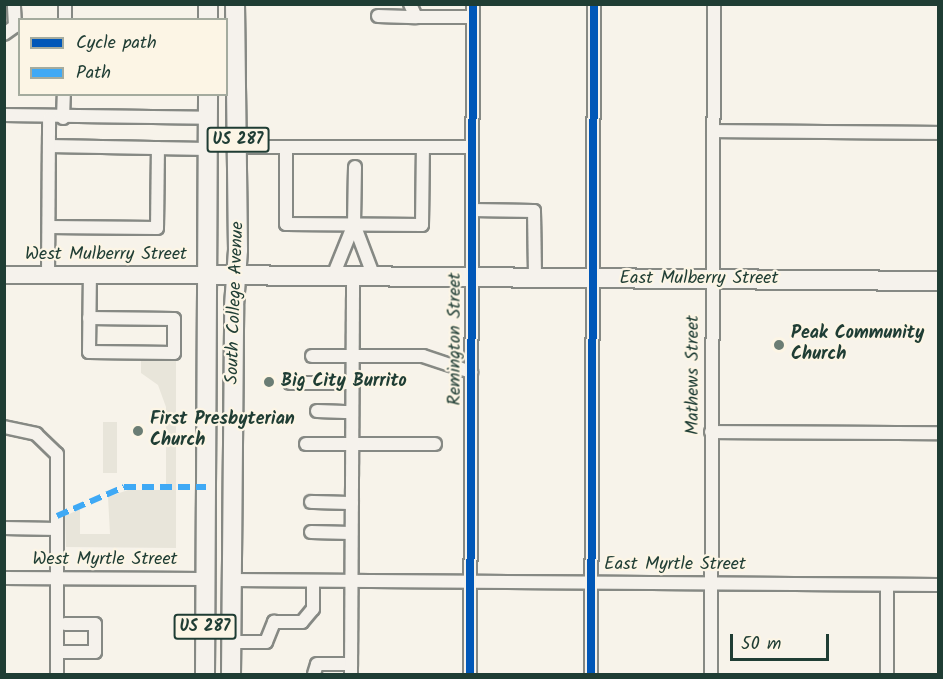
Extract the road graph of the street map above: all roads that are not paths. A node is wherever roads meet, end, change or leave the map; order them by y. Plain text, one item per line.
1 (14, 4) edge
2 (234, 4) edge
3 (410, 4) edge
4 (594, 4) edge
5 (714, 4) edge
6 (473, 11) edge
7 (378, 16) dead end
8 (416, 17) junction
9 (4, 34) edge
10 (64, 96) edge
11 (208, 96) edge
12 (4, 115) edge
13 (50, 118) junction
14 (63, 118) junction
15 (208, 118) junction
16 (713, 131) junction
17 (939, 133) edge
18 (49, 146) junction
19 (239, 147) junction
20 (286, 147) junction
21 (423, 147) junction
22 (472, 147) junction
23 (158, 148) junction
24 (207, 149) junction
25 (355, 167) dead end
26 (472, 210) junction
27 (354, 224) junction
28 (49, 227) junction
29 (4, 274) edge
30 (48, 274) junction
31 (90, 275) junction
32 (207, 275) junction
33 (237, 275) junction
34 (333, 276) junction
35 (352, 276) junction
36 (374, 277) junction
37 (472, 278) junction
38 (535, 278) junction
39 (594, 279) junction
40 (712, 279) junction
41 (939, 281) edge
42 (89, 318) junction
43 (312, 356) dead end
44 (352, 356) junction
45 (471, 372) junction
46 (290, 383) dead end
47 (352, 383) junction
48 (317, 411) dead end
49 (352, 411) junction
50 (4, 427) edge
51 (711, 432) junction
52 (939, 433) edge
53 (306, 444) dead end
54 (352, 444) junction
55 (435, 444) dead end
56 (208, 464) junction
57 (311, 502) dead end
58 (352, 503) junction
59 (4, 528) edge
60 (57, 529) junction
61 (311, 532) dead end
62 (351, 532) junction
63 (4, 578) edge
64 (57, 578) junction
65 (204, 579) junction
66 (232, 579) junction
67 (313, 581) junction
68 (351, 581) junction
69 (470, 582) junction
70 (592, 583) junction
71 (711, 583) junction
72 (887, 585) junction
73 (939, 585) edge
74 (65, 624) dead end
75 (231, 642) junction
76 (57, 652) junction
77 (351, 670) edge
78 (57, 675) edge
79 (205, 675) edge
80 (221, 675) edge
81 (231, 675) edge
82 (314, 675) edge
83 (470, 675) edge
84 (591, 675) edge
85 (711, 675) edge
86 (887, 675) edge

1 - 9 street
2 - 19 highway, South College Avenue / US 287
3 - 8 street
4 - 39 street
5 - 16 street, Mathews Street
6 - 8 street
6 - 22 street, Remington Street
7 - 8 street
10 - 14 street
11 - 15 highway, South College Avenue / US 287
12 - 13 street
13 - 14 street
13 - 18 street
14 - 15 street
15 - 24 highway, South College Avenue / US 287
16 - 17 street
16 - 40 street, Mathews Street
18 - 23 street
18 - 28 street
19 - 20 street
19 - 33 highway, South College Avenue / US 287
20 - 21 street
20 - 27 street
21 - 22 street
21 - 27 street
22 - 26 street, Remington Street
23 - 24 street
23 - 28 street
24 - 32 highway, South College Avenue / US 287
25 - 27 street
26 - 37 street, Remington Street
26 - 38 street
27 - 34 street
27 - 36 street
28 - 30 street
29 - 30 main road, West Mulberry Street
30 - 31 main road, West Mulberry Street
31 - 32 main road, West Mulberry Street
31 - 42 street
32 - 33 highway, East Mulberry Street
32 - 56 highway, South College Avenue / US 287
33 - 34 highway, East Mulberry Street
33 - 66 highway, South College Avenue / US 287
34 - 35 highway, East Mulberry Street
35 - 36 highway, East Mulberry Street
35 - 44 street
36 - 37 highway, East Mulberry Street
37 - 38 highway, East Mulberry Street
37 - 45 street, Remington Street
38 - 39 highway, East Mulberry Street
39 - 40 highway, East Mulberry Street
39 - 70 street
40 - 41 highway, East Mulberry Street
40 - 51 street, Mathews Street
42 - 42 street
43 - 44 street
44 - 45 street
44 - 47 street
45 - 69 street, Remington Street
46 - 47 street
47 - 49 street
48 - 49 street
49 - 54 street
50 - 60 street
51 - 52 street
51 - 71 street, Mathews Street
53 - 54 street
54 - 55 street
54 - 58 street
56 - 65 highway, South College Avenue / US 287
56 - 66 highway
57 - 58 street
58 - 62 street
59 - 60 street
60 - 64 street
61 - 62 street
62 - 68 street
63 - 64 street, West Myrtle Street
64 - 65 street, West Myrtle Street
64 - 76 street
65 - 79 highway, South College Avenue / US 287
65 - 80 highway
66 - 67 street, East Myrtle Street
66 - 75 highway, South College Avenue / US 287
67 - 68 street, East Myrtle Street
67 - 75 street
68 - 69 street, East Myrtle Street
68 - 77 street
69 - 70 street, East Myrtle Street
69 - 83 street, Remington Street
70 - 71 street, East Myrtle Street
70 - 84 street
71 - 72 street, East Myrtle Street
71 - 85 street, Mathews Street
72 - 73 street, East Myrtle Street
72 - 86 street
74 - 76 street
75 - 81 highway, South College Avenue / US 287
76 - 78 street
77 - 82 street

